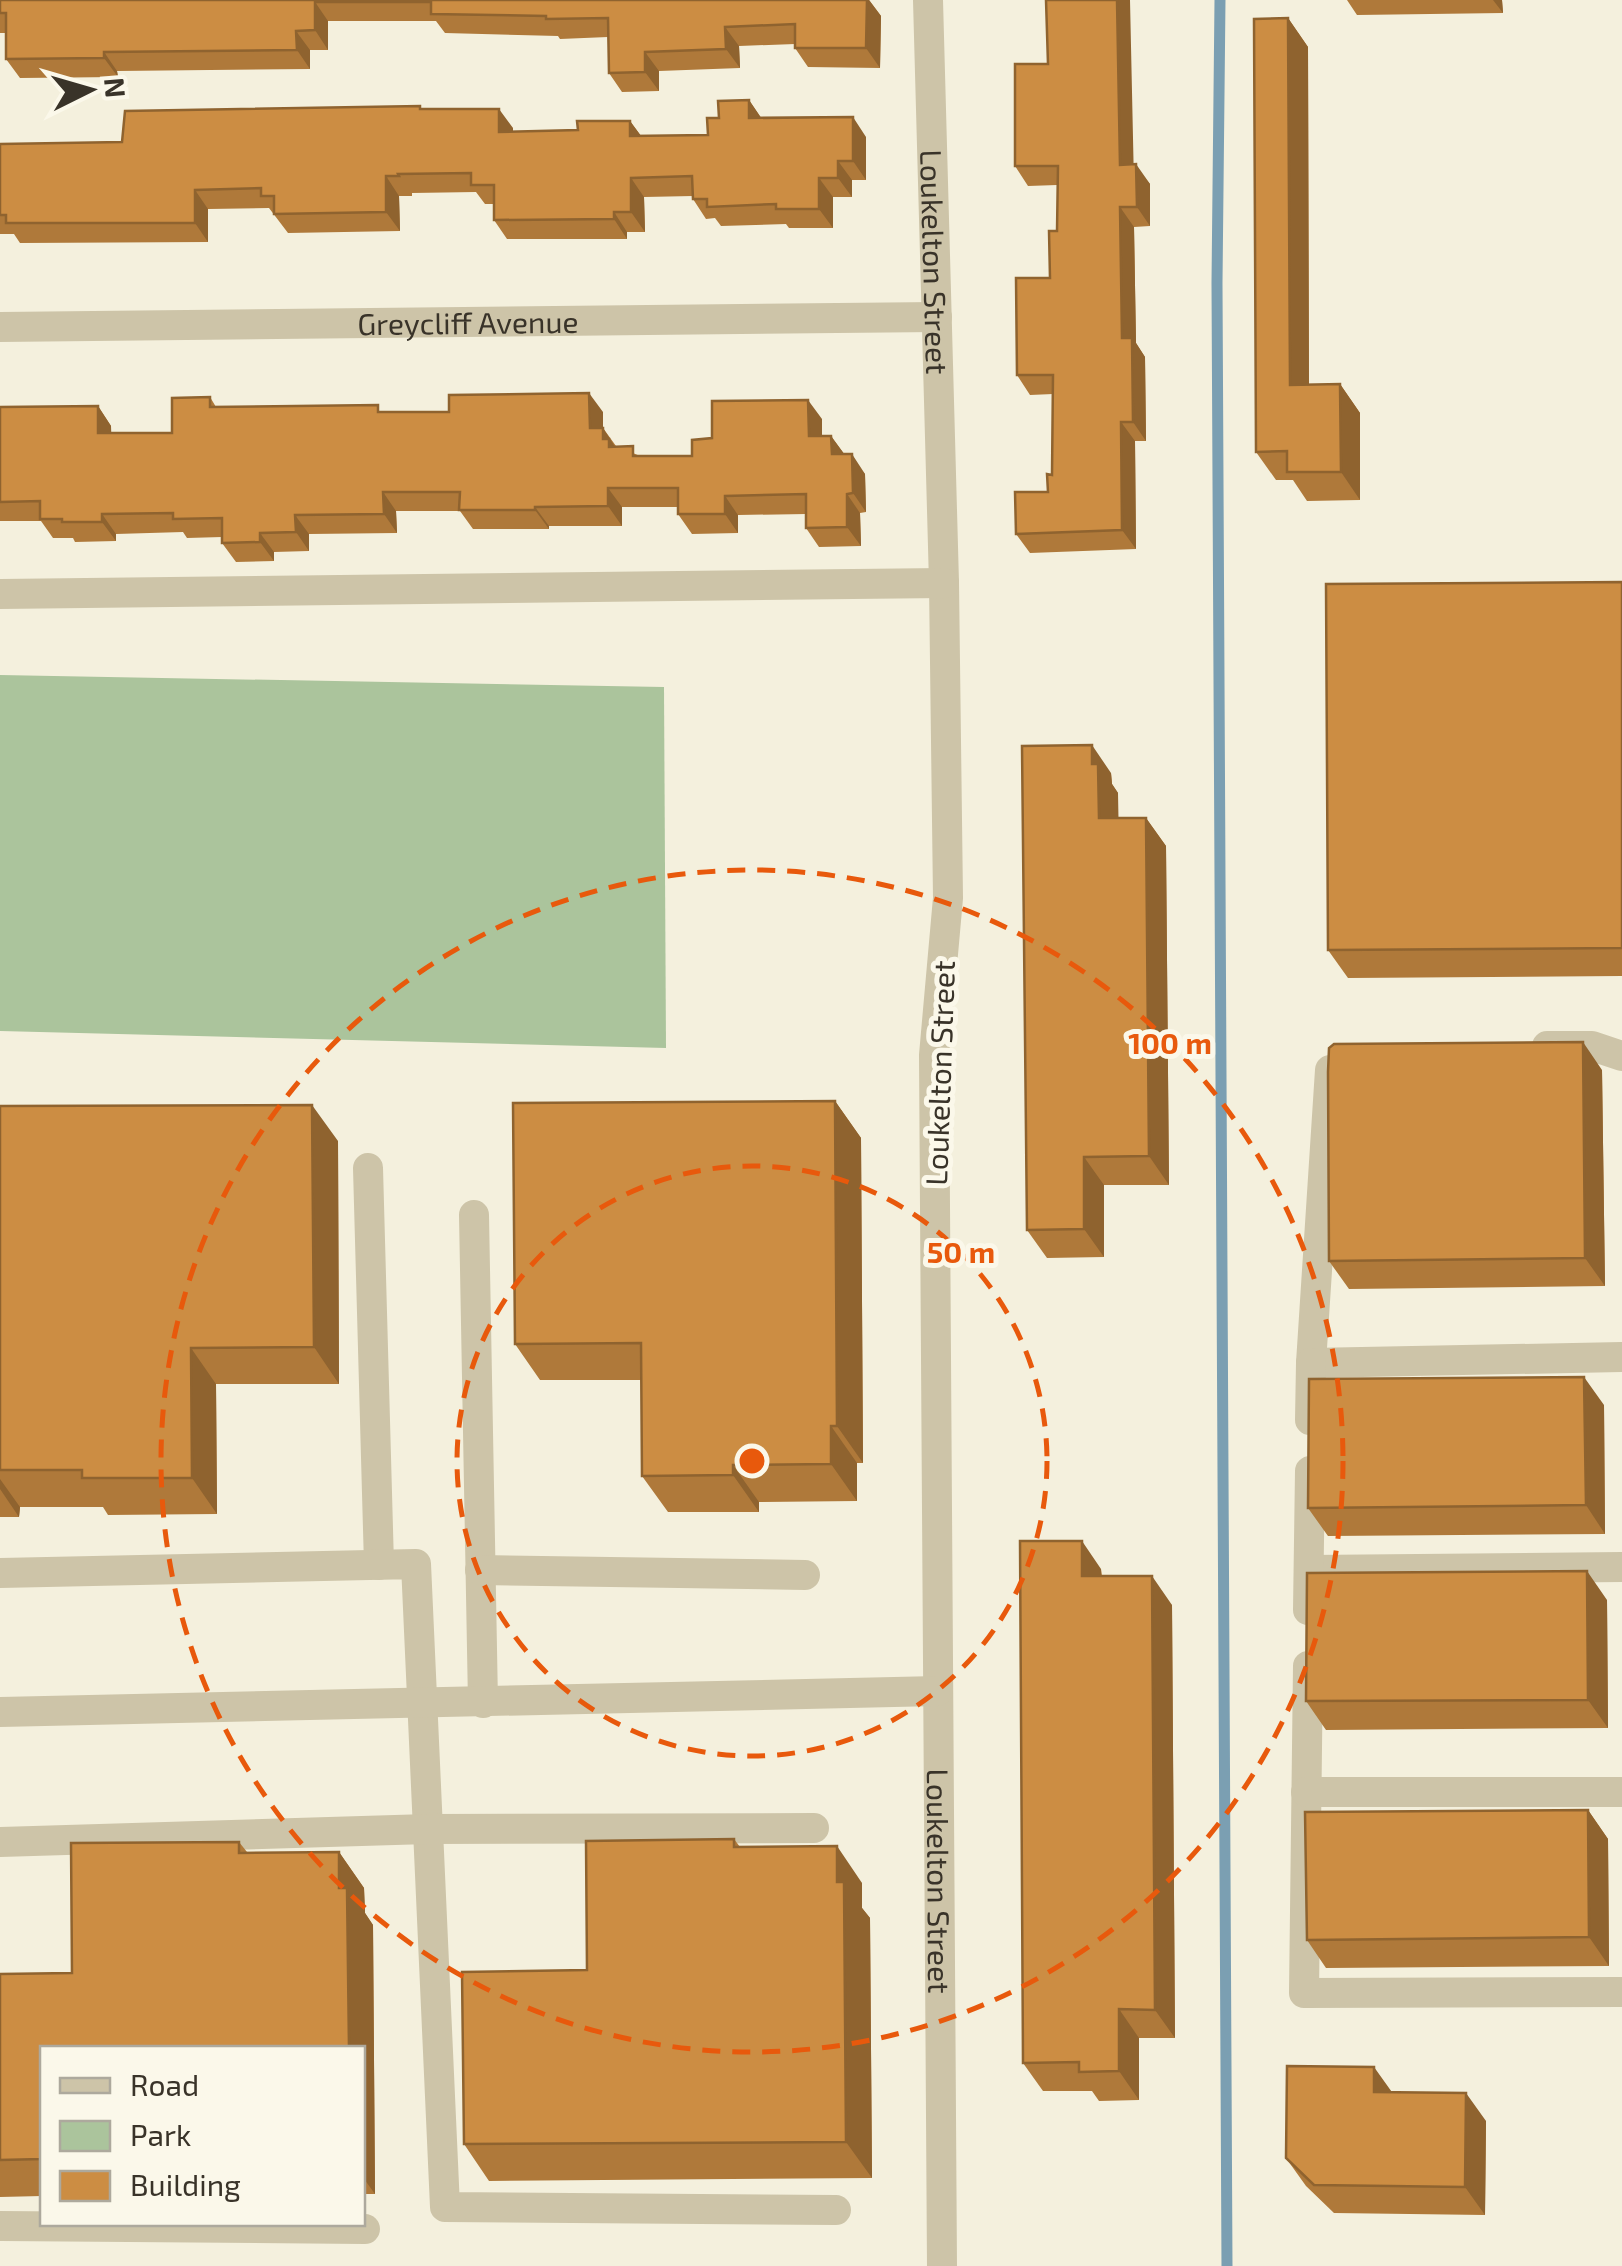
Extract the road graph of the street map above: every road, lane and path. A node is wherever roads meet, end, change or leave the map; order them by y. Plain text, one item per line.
1 (928, 0) edge
2 (937, 317) junction
3 (0, 328) edge
4 (944, 583) junction
5 (0, 594) edge
6 (1512, 1046) edge
7 (1354, 1047) edge
8 (1622, 1056) edge
9 (368, 1168) dead end
10 (474, 1215) dead end
11 (1622, 1357) edge
12 (1311, 1363) junction
13 (380, 1566) junction
14 (1622, 1567) edge
15 (480, 1570) junction
16 (1309, 1570) junction
17 (0, 1573) edge
18 (805, 1575) dead end
19 (938, 1691) junction
20 (483, 1703) junction
21 (422, 1704) junction
22 (0, 1712) edge
23 (1306, 1792) junction
24 (1622, 1792) edge
25 (814, 1828) dead end
26 (428, 1830) junction
27 (0, 1842) edge
28 (1622, 1992) edge
29 (836, 2210) dead end
30 (0, 2226) edge
31 (365, 2229) dead end
32 (942, 2266) edge

1 - 2 street, Loukelton Street
2 - 3 street, Greycliff Avenue
2 - 4 street, Loukelton Street
4 - 5 street
4 - 19 street, Loukelton Street
6 - 8 street
7 - 12 street
9 - 13 street
10 - 15 street
11 - 12 street
12 - 16 street
13 - 17 street
13 - 21 street
14 - 16 street
15 - 18 street
15 - 20 street
16 - 23 street
19 - 20 street
19 - 32 street, Loukelton Street
20 - 21 street
21 - 22 street
21 - 26 street
23 - 24 street
23 - 28 street
25 - 26 street
26 - 27 street
26 - 29 street
30 - 31 street

